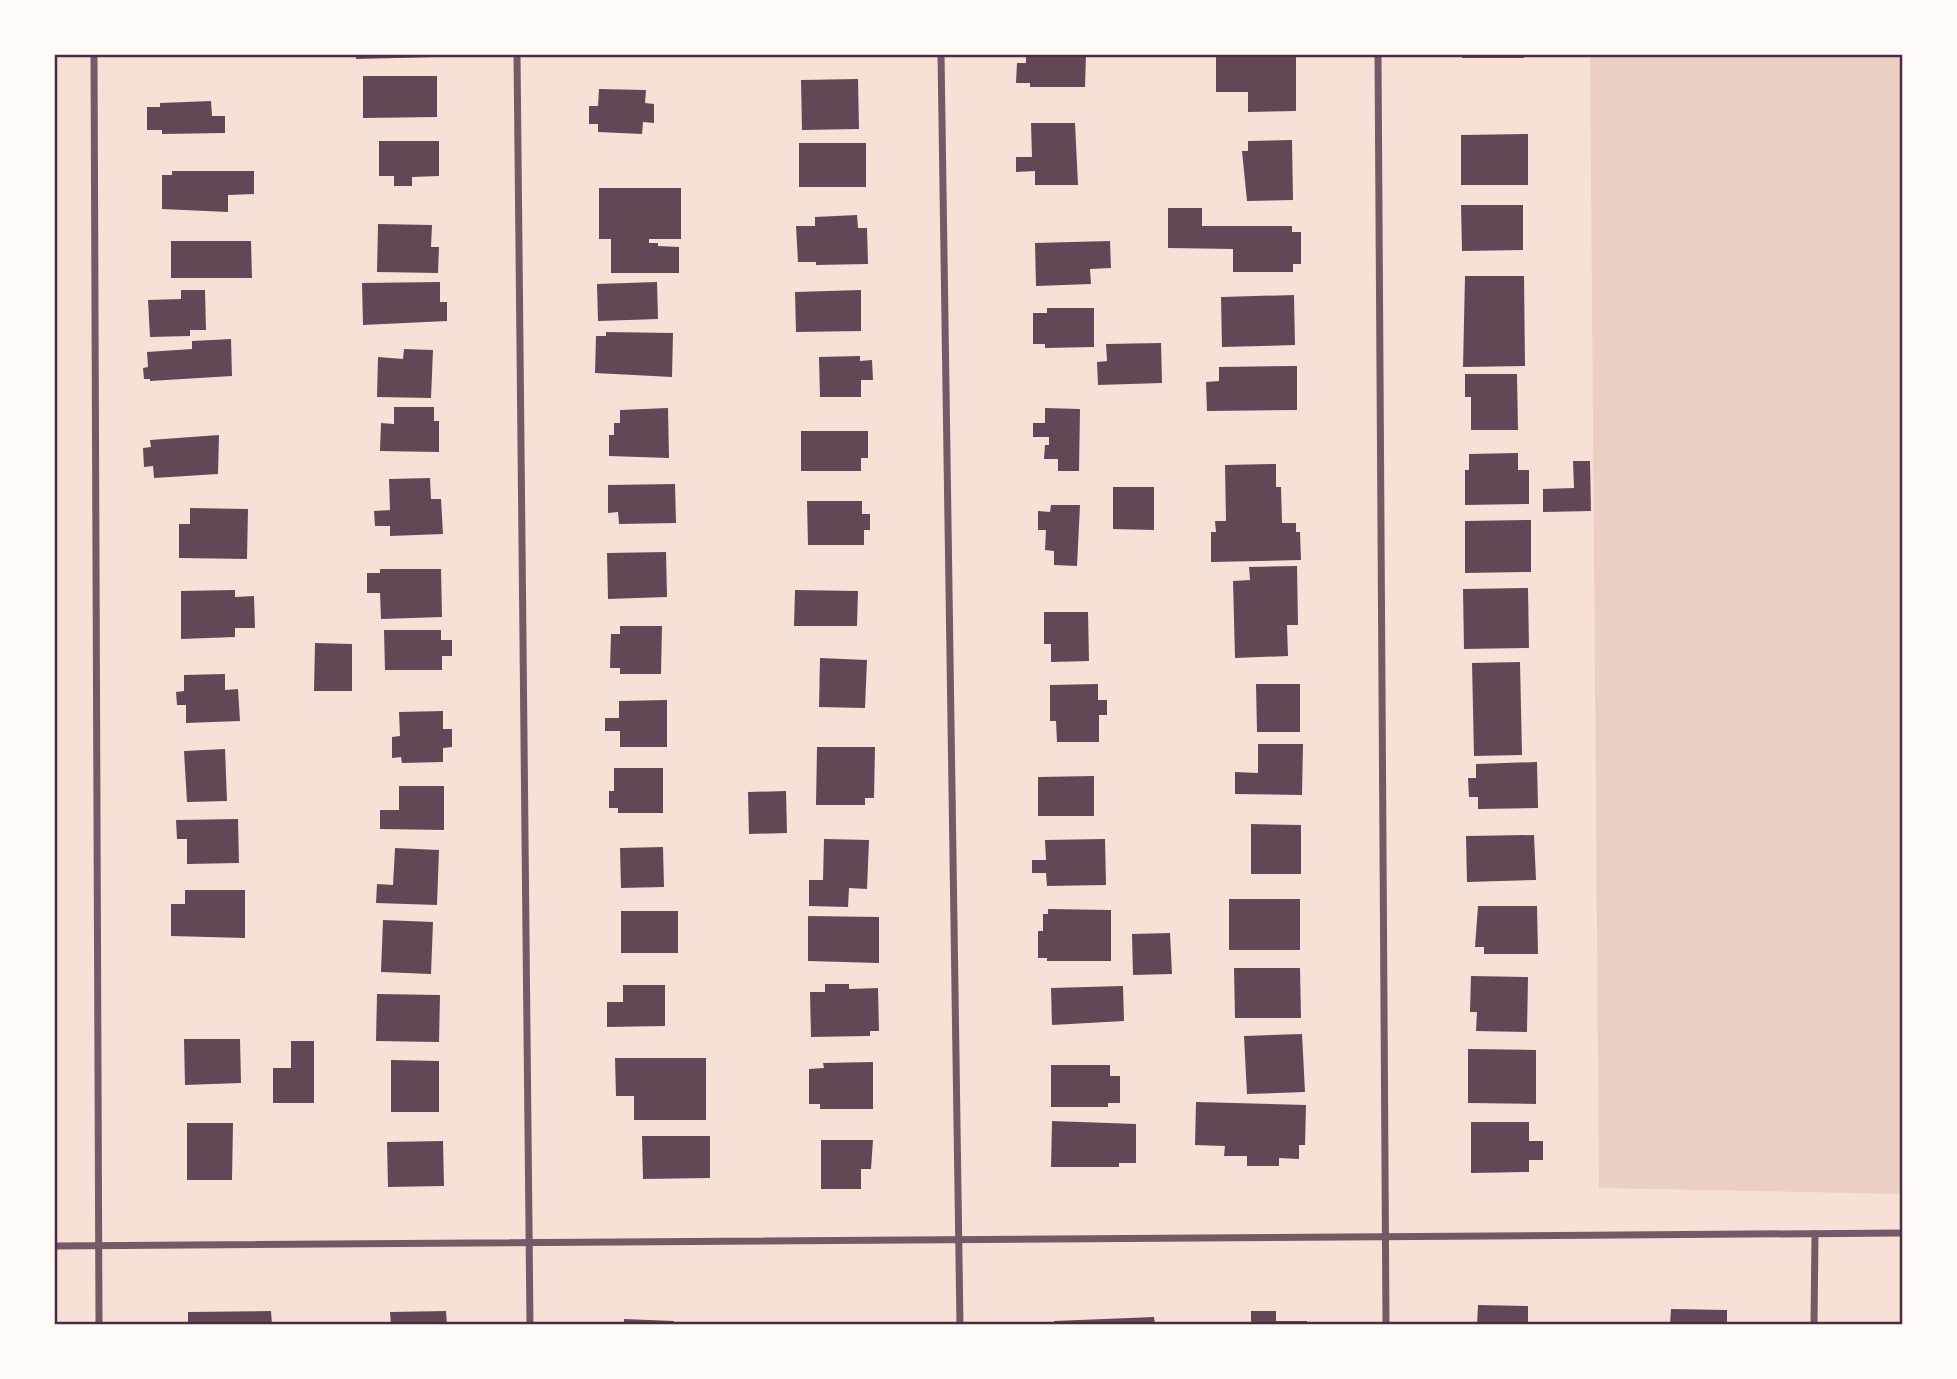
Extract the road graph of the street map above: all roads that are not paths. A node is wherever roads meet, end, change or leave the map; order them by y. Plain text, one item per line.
1 (93, 54) edge
2 (517, 54) edge
3 (941, 54) edge
4 (1378, 54) edge
5 (1815, 1234) junction
6 (1903, 1234) edge
7 (1385, 1237) junction
8 (960, 1240) junction
9 (530, 1242) junction
10 (54, 1246) edge
11 (97, 1246) junction
12 (99, 1325) edge
13 (530, 1325) edge
14 (960, 1325) edge
15 (1386, 1325) edge
16 (1814, 1325) edge

1 - 11 street
2 - 9 street
3 - 8 street
4 - 7 street
5 - 6 street
5 - 7 street
5 - 16 street
7 - 8 street
7 - 15 street
8 - 9 street
8 - 14 street
9 - 11 street
9 - 13 street
10 - 11 street
11 - 12 street

